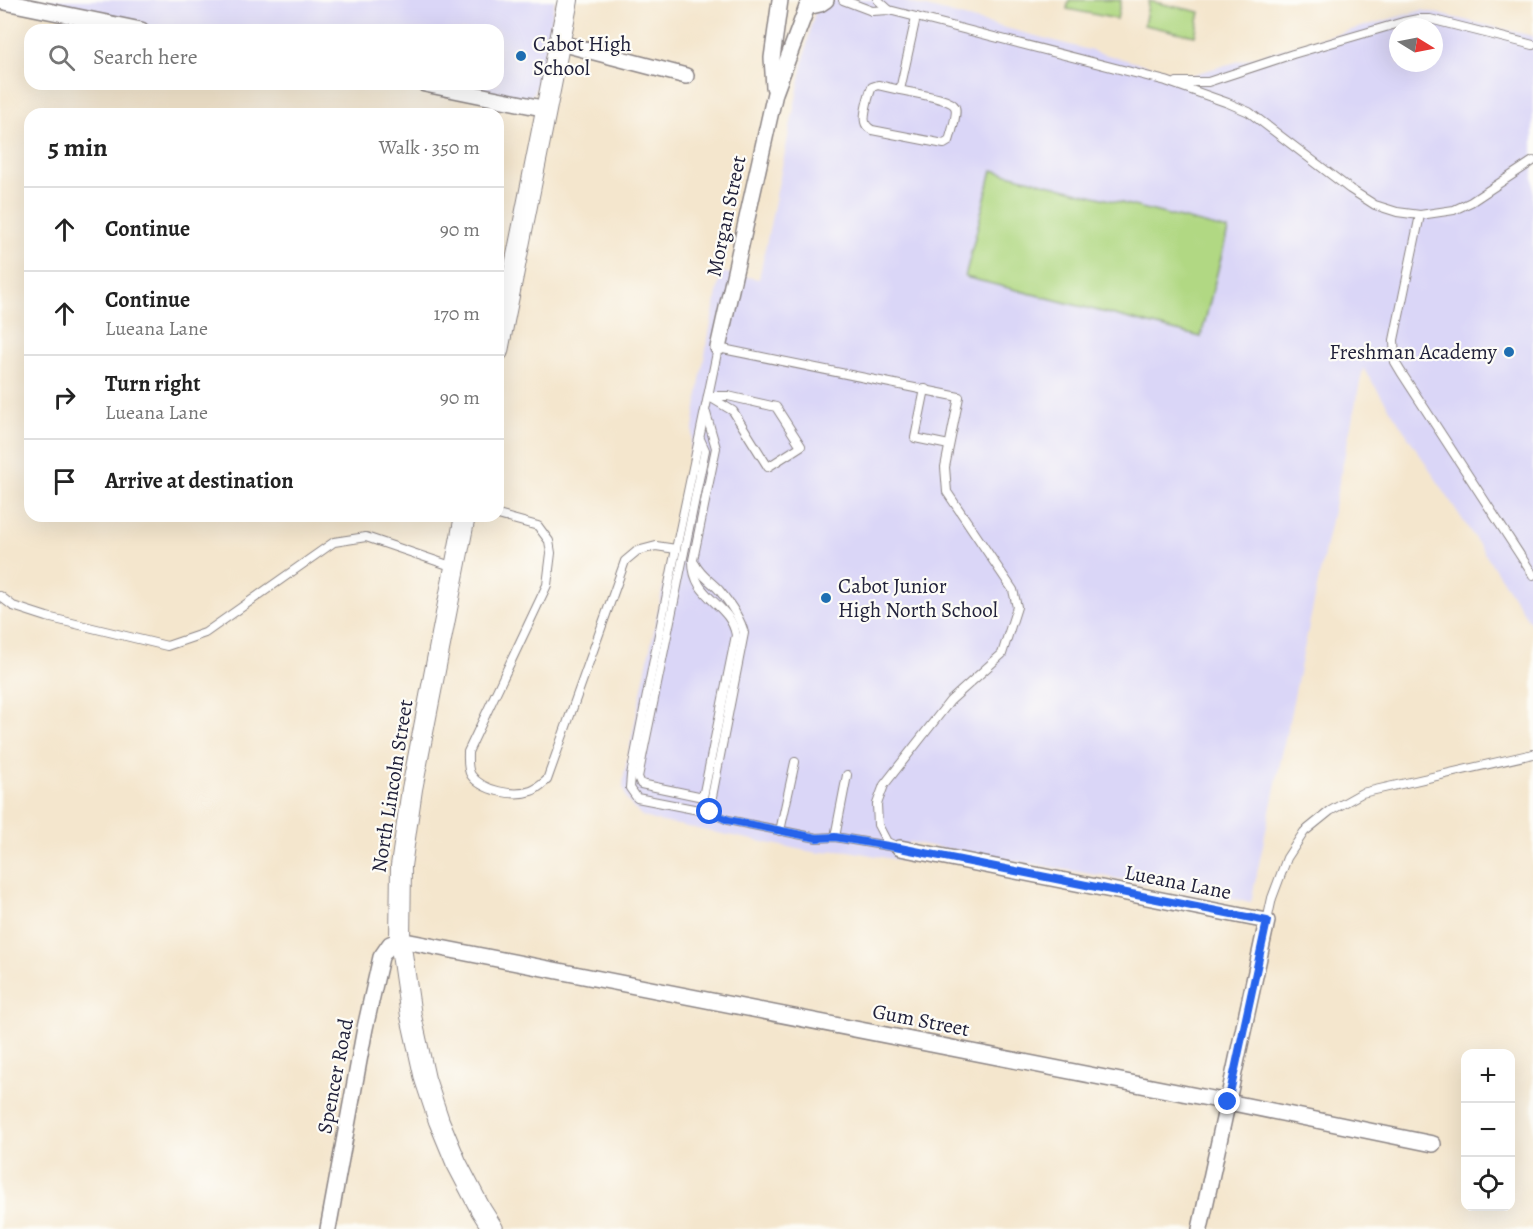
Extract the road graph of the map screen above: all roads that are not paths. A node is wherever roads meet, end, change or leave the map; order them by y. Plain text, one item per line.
1 (568, 0) edge
2 (780, 0) edge
3 (826, 0) edge
4 (843, 0) edge
5 (878, 0) edge
6 (0, 1) edge
7 (800, 3) edge
8 (889, 10) junction
9 (916, 17) junction
10 (112, 24) edge
11 (560, 43) junction
12 (1533, 45) edge
13 (686, 76) dead end
14 (1166, 81) junction
15 (454, 90) edge
16 (900, 90) junction
17 (775, 93) junction
18 (547, 109) junction
19 (1533, 161) edge
20 (1420, 215) junction
21 (504, 321) edge
22 (718, 348) junction
23 (925, 389) junction
24 (708, 396) junction
25 (705, 411) junction
26 (700, 439) junction
27 (949, 445) junction
28 (504, 517) edge
29 (464, 522) edge
30 (676, 549) junction
31 (693, 560) junction
32 (456, 567) junction
33 (1533, 575) edge
34 (0, 596) edge
35 (1533, 754) edge
36 (795, 762) dead end
37 (846, 775) dead end
38 (710, 812) junction
39 (780, 831) junction
40 (835, 837) junction
41 (900, 848) junction
42 (1267, 921) junction
43 (400, 940) junction
44 (1228, 1102) junction
45 (1433, 1144) dead end
46 (328, 1229) edge
47 (492, 1229) edge
48 (1200, 1229) edge

1 - 11 street
2 - 17 street, Morgan Street
3 - 7 street, Morgan Street
4 - 8 lane
5 - 8 lane
6 - 10 street
7 - 17 street, Morgan Street
8 - 9 lane
9 - 14 lane
9 - 16 lane
11 - 13 street
11 - 18 street
12 - 14 lane
14 - 20 lane
15 - 18 street
16 - 16 lane
17 - 22 street, Morgan Street
18 - 21 street
19 - 20 lane
20 - 33 lane
22 - 23 lane
22 - 24 lane
23 - 27 lane
23 - 27 lane
24 - 24 lane
24 - 25 lane
25 - 26 lane
25 - 31 lane
26 - 30 lane
26 - 31 lane
27 - 41 lane
28 - 30 lane
29 - 32 street, North Lincoln Street
30 - 38 lane
31 - 38 lane
32 - 34 lane
32 - 43 street, North Lincoln Street
35 - 42 lane
36 - 39 lane
37 - 40 lane
38 - 39 lane
39 - 40 lane
40 - 41 lane
41 - 42 street, Lueana Lane
42 - 44 street
43 - 44 street, Gum Street
43 - 46 street, Spencer Road
43 - 47 street, North Lincoln Street
44 - 45 street, Gum Street
44 - 48 street

